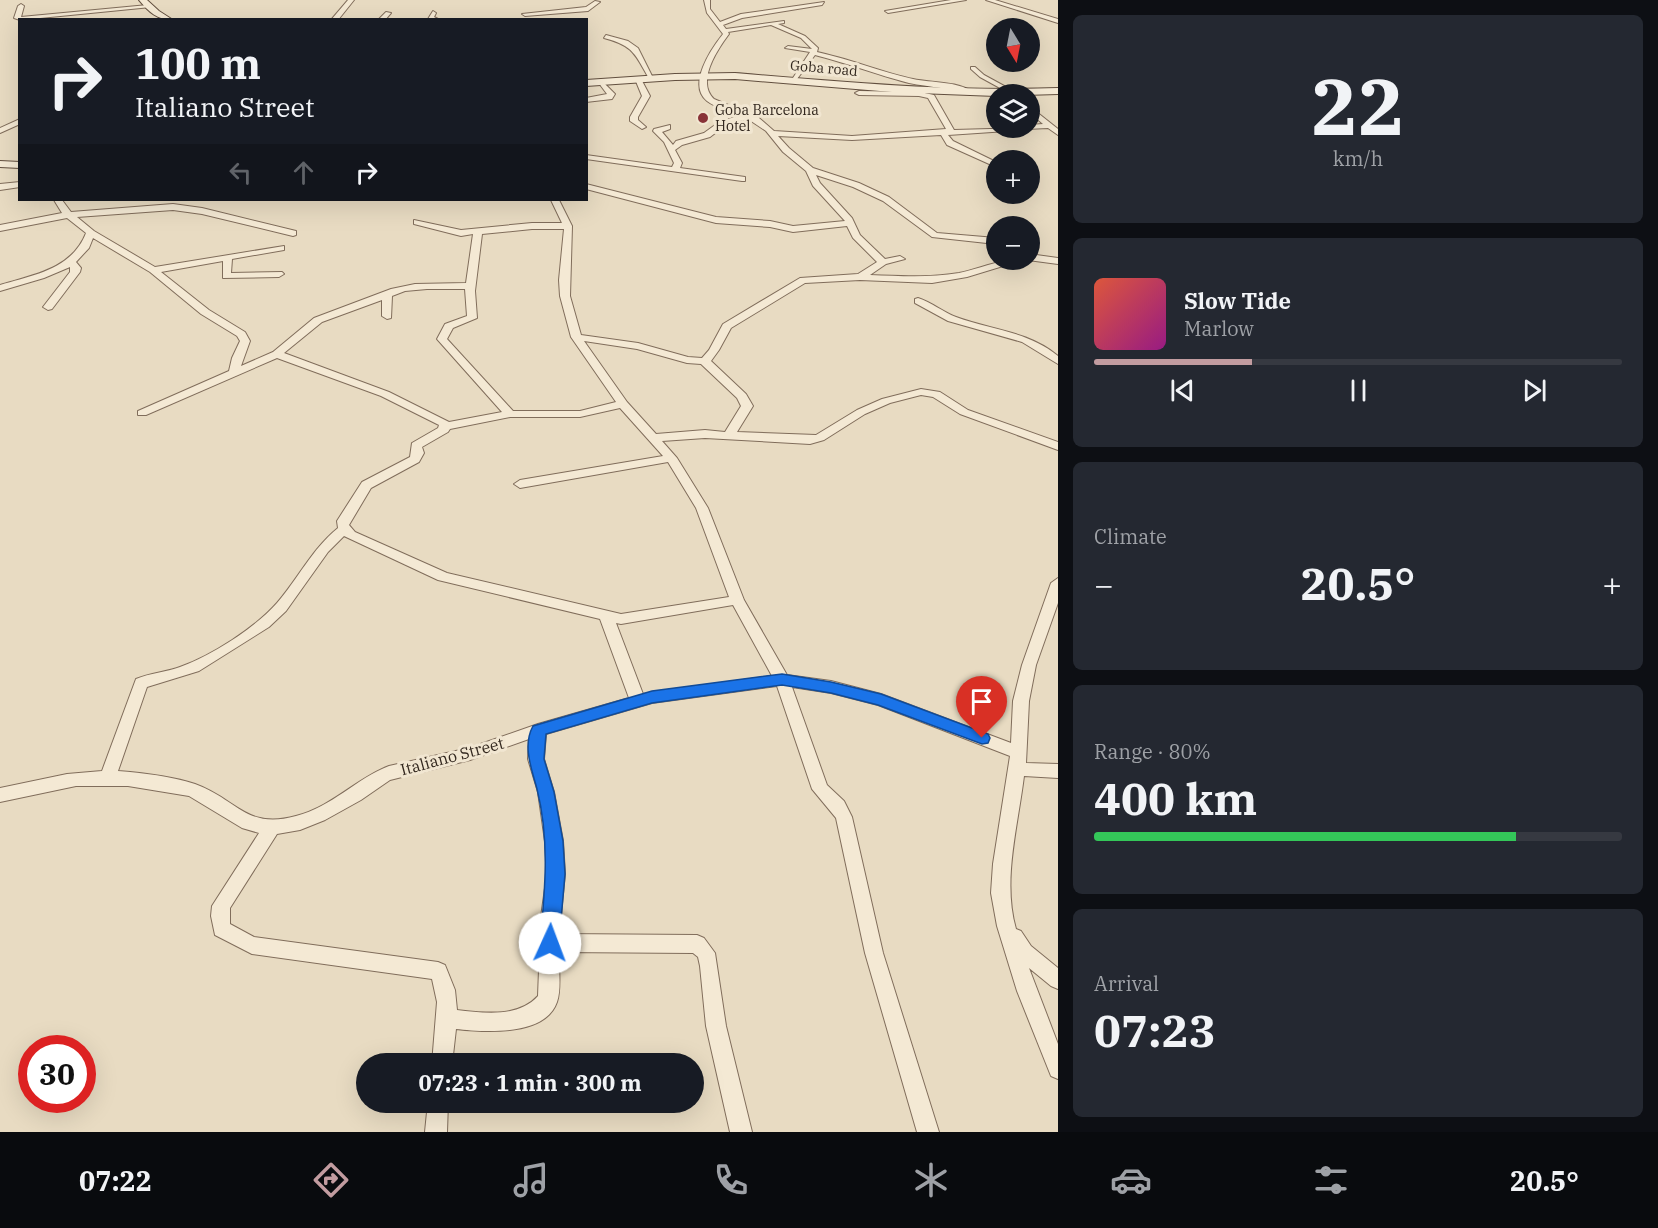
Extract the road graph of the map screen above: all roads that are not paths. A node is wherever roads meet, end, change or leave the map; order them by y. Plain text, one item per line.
1 (351, 0) edge
2 (707, 0) edge
3 (963, 0) edge
4 (989, 0) edge
5 (597, 2) dead end
6 (146, 3) edge
7 (822, 3) dead end
8 (21, 6) dead end
9 (527, 6) dead end
10 (782, 10) junction
11 (1049, 11) dead end
12 (888, 12) dead end
13 (388, 13) dead end
14 (433, 13) dead end
15 (1031, 14) junction
16 (524, 17) edge
17 (18, 18) edge
18 (29, 18) edge
19 (165, 18) edge
20 (337, 18) edge
21 (383, 18) edge
22 (430, 18) edge
23 (1058, 21) edge
24 (720, 24) junction
25 (774, 25) junction
26 (724, 31) junction
27 (606, 38) dead end
28 (788, 48) dead end
29 (814, 52) junction
30 (973, 68) dead end
31 (705, 76) junction
32 (652, 79) junction
33 (638, 80) junction
34 (794, 81) junction
35 (601, 82) junction
36 (588, 83) edge
37 (993, 84) edge
38 (915, 88) junction
39 (1058, 91) edge
40 (1040, 92) edge
41 (859, 93) dead end
42 (986, 93) edge
43 (588, 100) edge
44 (749, 117) junction
45 (1040, 117) edge
46 (18, 122) edge
47 (1040, 126) edge
48 (1051, 126) junction
49 (642, 127) dead end
50 (667, 127) dead end
51 (986, 129) edge
52 (0, 131) edge
53 (948, 131) junction
54 (773, 133) junction
55 (1058, 133) edge
56 (671, 150) junction
57 (588, 157) edge
58 (986, 160) edge
59 (0, 164) edge
60 (18, 165) edge
61 (675, 169) junction
62 (810, 171) junction
63 (742, 178) dead end
64 (18, 184) edge
65 (0, 187) edge
66 (588, 187) edge
67 (58, 201) edge
68 (556, 201) edge
69 (67, 215) junction
70 (417, 222) dead end
71 (851, 223) junction
72 (568, 226) junction
73 (0, 228) edge
74 (91, 233) junction
75 (293, 233) dead end
76 (478, 233) junction
77 (986, 240) edge
78 (281, 248) dead end
79 (228, 257) junction
80 (900, 259) dead end
81 (1040, 259) edge
82 (1058, 261) edge
83 (71, 262) junction
84 (883, 262) junction
85 (986, 269) edge
86 (153, 270) junction
87 (279, 274) dead end
88 (860, 277) junction
89 (470, 286) junction
90 (0, 288) edge
91 (387, 295) junction
92 (918, 301) dead end
93 (48, 306) dead end
94 (387, 316) dead end
95 (576, 337) junction
96 (277, 354) junction
97 (704, 361) junction
98 (1058, 361) edge
99 (234, 373) junction
100 (623, 404) junction
101 (142, 413) dead end
102 (510, 414) junction
103 (446, 426) junction
104 (729, 435) junction
105 (652, 438) junction
106 (1058, 446) edge
107 (671, 458) junction
108 (520, 484) dead end
109 (345, 529) junction
110 (1058, 584) edge
111 (737, 600) junction
112 (606, 616) junction
113 (782, 680) junction
114 (638, 701) junction
115 (538, 730) junction
116 (1018, 761) junction
117 (1058, 771) edge
118 (108, 777) junction
119 (0, 795) edge
120 (272, 828) junction
121 (1006, 926) junction
122 (550, 943) junction
123 (1058, 980) edge
124 (446, 1019) junction
125 (443, 1053) edge
126 (1058, 1069) edge
127 (437, 1113) edge
128 (436, 1132) edge
129 (741, 1132) edge
130 (928, 1132) edge

1 - 20 street
2 - 24 street
3 - 12 street
4 - 15 street
5 - 16 street
6 - 18 street
6 - 19 street
7 - 10 street
8 - 17 street
9 - 16 street
10 - 24 street
10 - 25 street
11 - 15 street
13 - 21 street
14 - 22 street
15 - 23 street
24 - 26 street
25 - 26 street
25 - 29 street
26 - 31 street
27 - 32 street
28 - 29 street
29 - 34 street
29 - 38 street
30 - 37 street
31 - 32 street, Goba road
31 - 34 street, Goba road
31 - 44 street
32 - 33 street, Goba road
33 - 35 street, Goba road
33 - 49 street
34 - 38 street, Goba road
35 - 36 street, Goba road
35 - 43 street
38 - 41 street
38 - 42 street, Goba road
38 - 53 street
39 - 40 street, Goba road
44 - 54 street
44 - 56 street
45 - 48 street
46 - 52 street
47 - 48 street
48 - 55 street
50 - 56 street
51 - 53 street
53 - 54 street
53 - 58 street
54 - 62 street
56 - 61 street
57 - 61 street
59 - 60 street
61 - 63 street
62 - 71 street
62 - 77 street
64 - 65 street
66 - 71 street
67 - 69 street
68 - 72 street
69 - 73 street
69 - 74 street
69 - 75 street
70 - 76 street
71 - 84 street
72 - 76 street
72 - 95 street
74 - 83 street
74 - 86 street
76 - 89 street
78 - 79 street
79 - 86 street
79 - 87 street
80 - 84 street
81 - 82 street
83 - 90 street
83 - 93 street
84 - 88 street
85 - 88 street
86 - 99 street
88 - 97 street
89 - 91 street
89 - 102 street
91 - 94 street
91 - 96 street
92 - 98 street
95 - 97 street
95 - 100 street
96 - 99 street
96 - 103 street
97 - 104 street
99 - 101 street
100 - 102 street
100 - 105 street
102 - 103 street
103 - 109 street
104 - 105 street
104 - 106 street
105 - 107 street
107 - 108 street
107 - 111 street
109 - 112 street
109 - 118 street
110 - 116 street
111 - 112 street
111 - 113 street
112 - 114 street
113 - 114 street, Italiano Street
113 - 116 street, Italiano Street
113 - 130 street
114 - 115 street, Italiano Street
115 - 120 street, Italiano Street
115 - 122 street
116 - 117 street, Italiano Street
116 - 121 street
118 - 119 street, Italiano Street
118 - 120 street, Italiano Street
120 - 124 street
121 - 123 street
121 - 126 street
122 - 124 street
122 - 129 street
124 - 125 street
127 - 128 street

